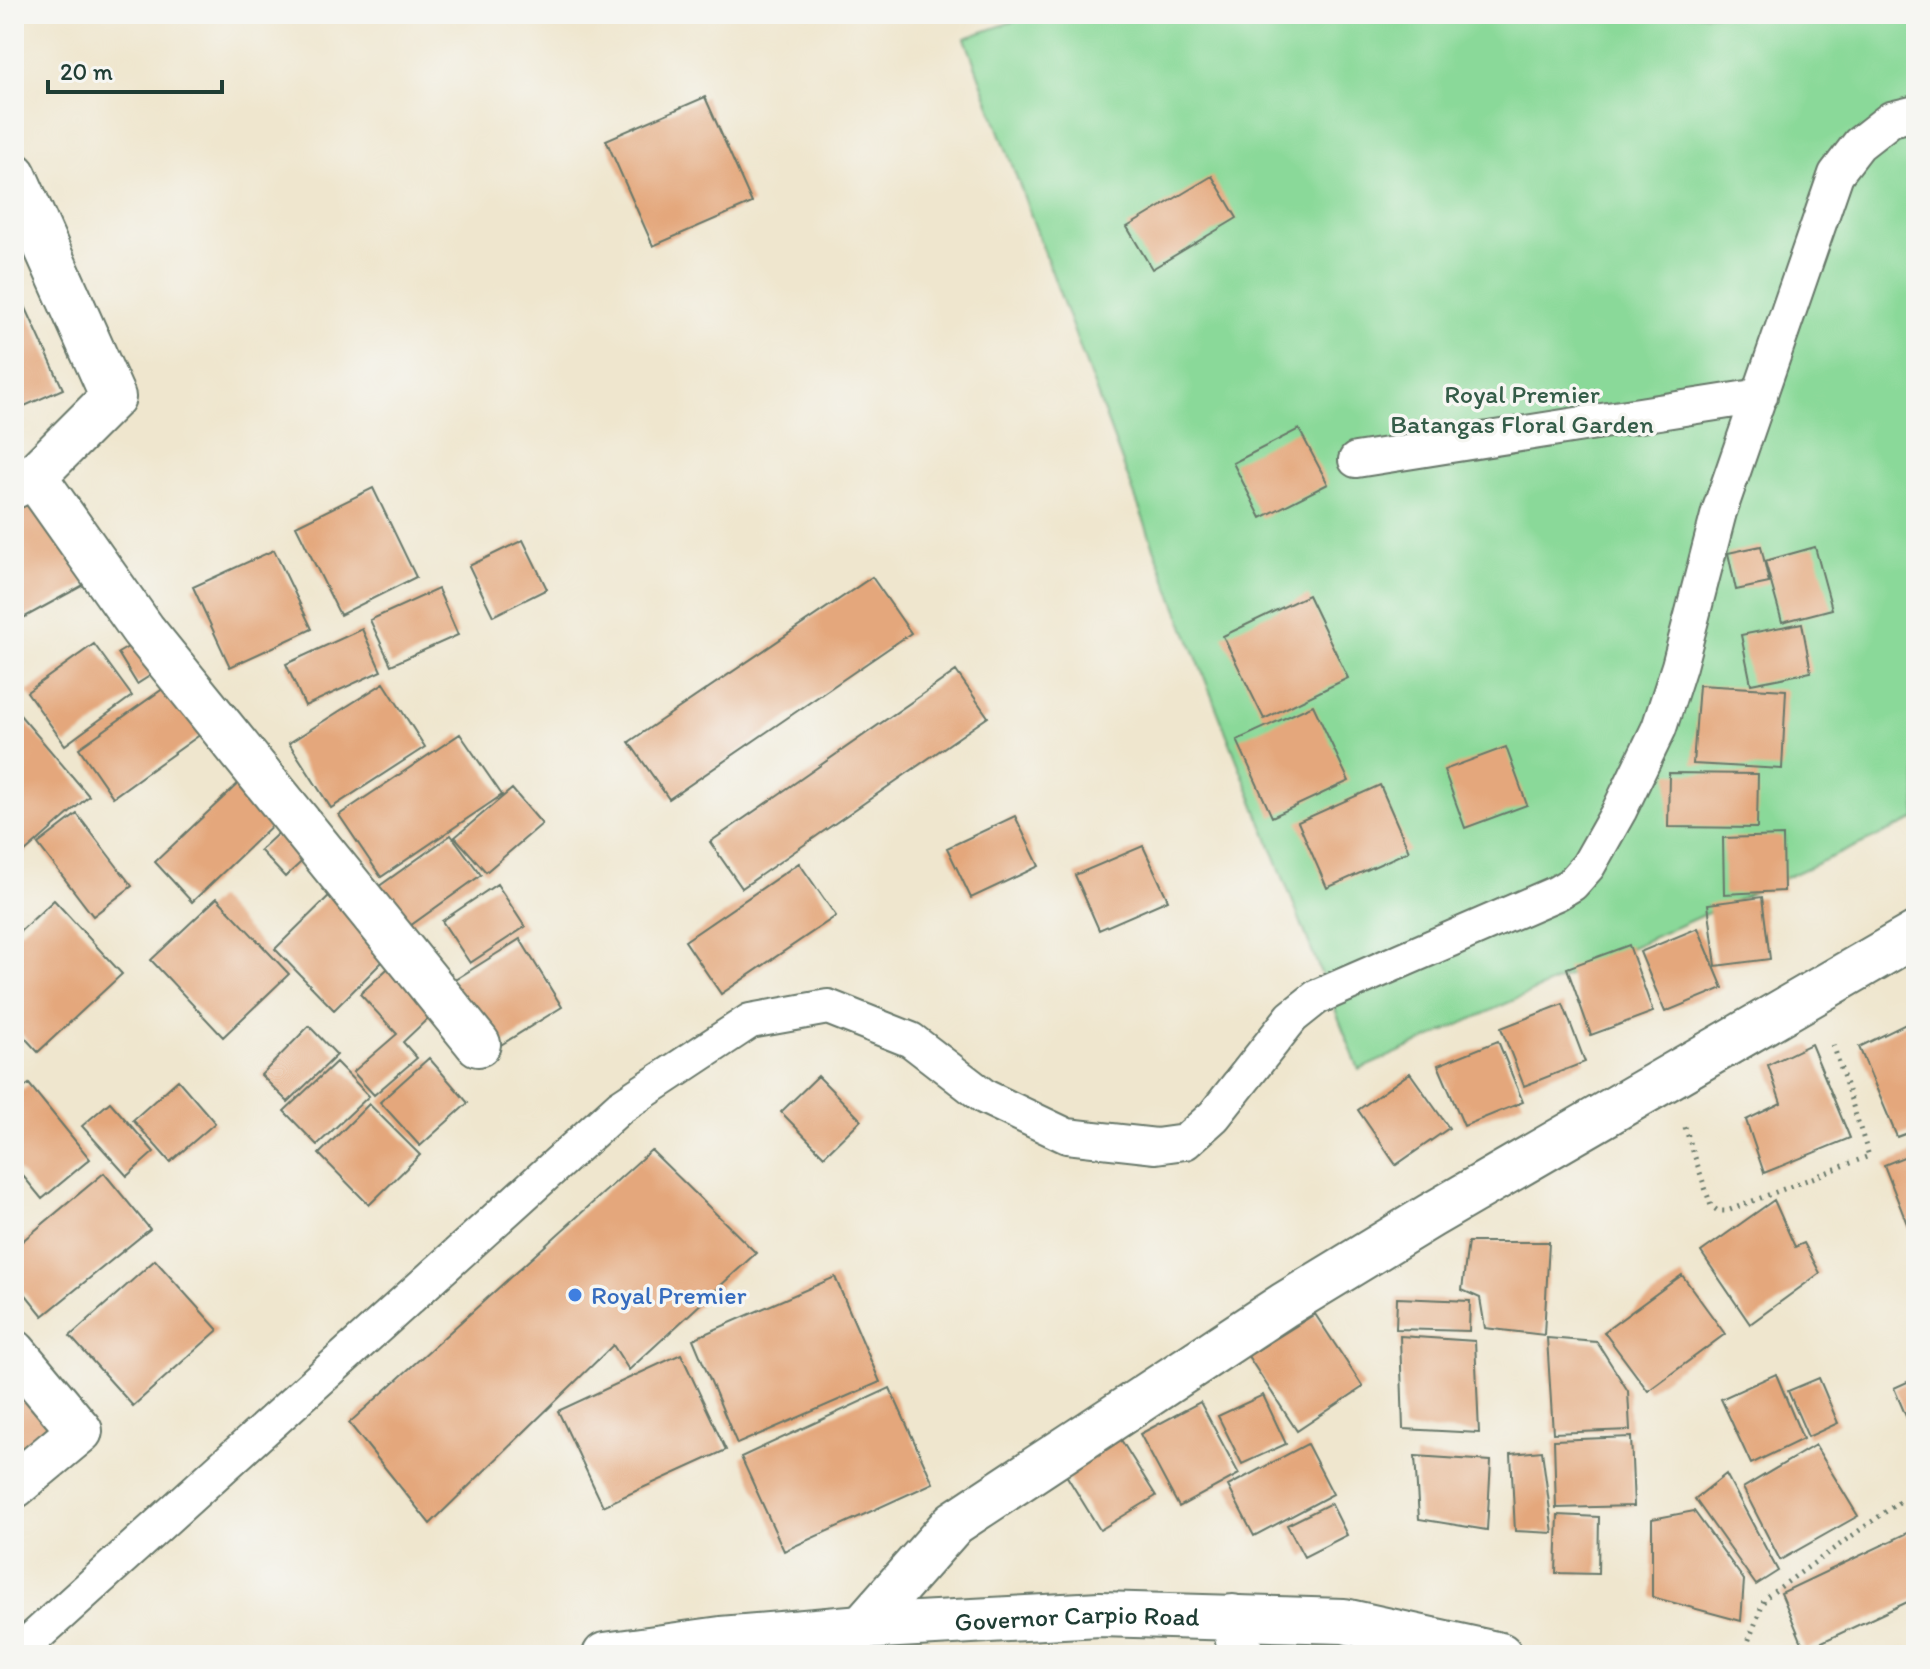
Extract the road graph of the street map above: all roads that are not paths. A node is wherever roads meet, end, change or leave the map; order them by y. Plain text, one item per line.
1 (1916, 113) edge
2 (14, 175) edge
3 (1760, 396) junction
4 (1356, 460) dead end
5 (24, 481) edge
6 (1916, 934) edge
7 (478, 1044) dead end
8 (14, 1352) edge
9 (14, 1486) edge
10 (862, 1627) junction
11 (1237, 1636) edge
12 (726, 1647) edge
13 (15, 1655) edge
14 (605, 1655) edge
15 (1500, 1655) edge

1 - 3 lane
2 - 5 street
3 - 4 lane
3 - 13 lane
5 - 7 street
6 - 10 street
8 - 9 street
10 - 11 street, Governor Carpio Road
10 - 12 street, Governor Carpio Road
11 - 15 street, Governor Carpio Road
12 - 14 street, Governor Carpio Road

